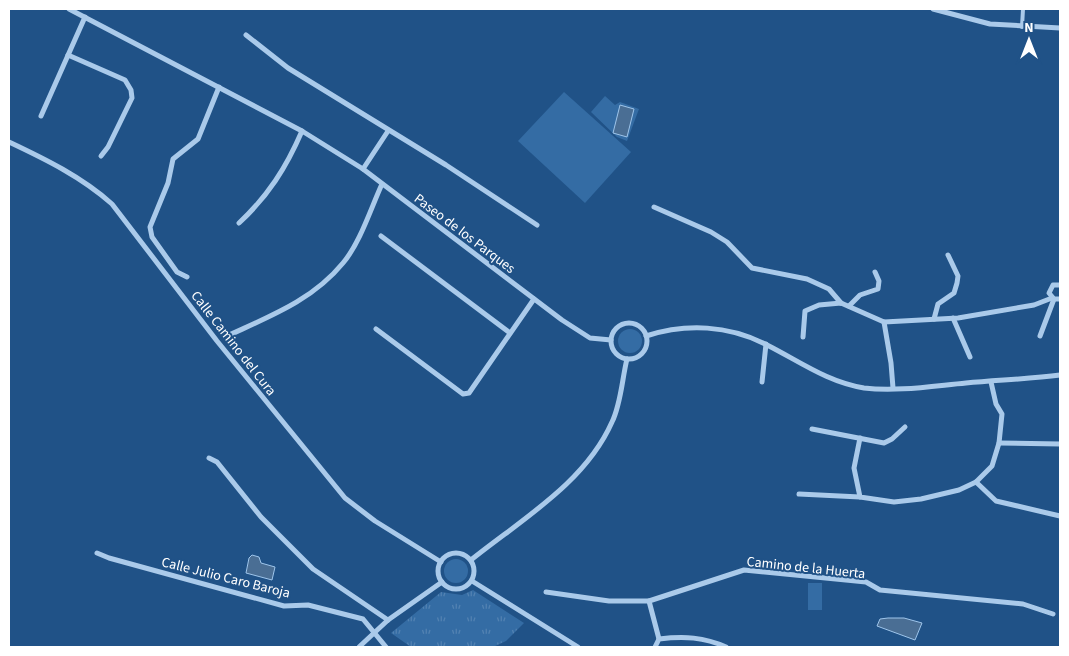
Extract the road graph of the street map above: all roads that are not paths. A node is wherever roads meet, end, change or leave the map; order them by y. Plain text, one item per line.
1 (69, 9) edge
2 (933, 9) edge
3 (1023, 9) edge
4 (85, 17) junction
5 (1022, 27) junction
6 (1060, 28) edge
7 (246, 35) dead end
8 (68, 55) junction
9 (219, 87) junction
10 (41, 116) dead end
11 (302, 131) junction
12 (388, 131) junction
13 (9, 142) edge
14 (101, 156) dead end
15 (363, 169) junction
16 (382, 184) junction
17 (654, 207) dead end
18 (239, 223) dead end
19 (537, 225) dead end
20 (381, 236) dead end
21 (948, 255) dead end
22 (876, 272) dead end
23 (186, 277) dead end
24 (1060, 285) edge
25 (534, 299) junction
26 (1055, 299) edge
27 (842, 303) junction
28 (848, 306) junction
29 (953, 318) junction
30 (934, 319) junction
31 (884, 322) junction
32 (376, 329) dead end
33 (510, 333) junction
34 (646, 336) junction
35 (1040, 336) dead end
36 (225, 337) dead end
37 (803, 337) dead end
38 (611, 340) junction
39 (766, 344) junction
40 (970, 357) dead end
41 (627, 359) junction
42 (1060, 375) edge
43 (762, 382) dead end
44 (991, 382) junction
45 (893, 388) junction
46 (905, 427) dead end
47 (812, 428) dead end
48 (860, 438) junction
49 (999, 443) junction
50 (1060, 444) edge
51 (209, 458) dead end
52 (976, 482) junction
53 (799, 494) dead end
54 (860, 498) junction
55 (1060, 516) edge
56 (97, 553) dead end
57 (471, 560) junction
58 (440, 562) junction
59 (472, 581) junction
60 (442, 582) junction
61 (546, 592) dead end
62 (649, 601) junction
63 (1053, 614) dead end
64 (388, 620) junction
65 (375, 632) junction
66 (659, 639) junction
67 (359, 647) edge
68 (386, 647) edge
69 (578, 647) edge
70 (655, 647) edge
71 (726, 647) edge

1 - 4 street, Paseo de los Parques
2 - 5 street
3 - 5 lane
4 - 8 street
4 - 9 street, Paseo de los Parques
5 - 6 street
7 - 12 street
8 - 10 street
8 - 14 street
9 - 11 street, Paseo de los Parques
9 - 23 street
11 - 15 street, Paseo de los Parques
11 - 18 street
12 - 15 street
12 - 19 street
13 - 58 street, Calle Camino del Cura
15 - 16 street, Paseo de los Parques
16 - 25 street, Paseo de los Parques
16 - 36 street
17 - 27 street
20 - 33 street
21 - 30 street
22 - 28 street
24 - 26 street
25 - 33 street
25 - 38 street, Paseo de los Parques
26 - 29 street
26 - 35 street
27 - 28 street
27 - 37 street
28 - 31 street
29 - 30 street
29 - 40 street
30 - 31 street
31 - 45 street
32 - 33 street
34 - 38 street
34 - 39 street
34 - 41 street
38 - 41 street
39 - 43 street
39 - 45 street
41 - 57 street
42 - 44 street
44 - 45 street
44 - 49 street
46 - 48 street
47 - 48 street
48 - 54 street
49 - 50 street
49 - 52 street
51 - 64 street
52 - 54 street
52 - 55 street
53 - 54 street
56 - 65 street, Calle Julio Caro Baroja
57 - 58 street
57 - 59 street
58 - 60 street
59 - 60 street
59 - 69 street
60 - 64 street
61 - 62 street, Camino de la Huerta
62 - 63 street, Camino de la Huerta
62 - 66 street
64 - 65 street
65 - 67 street
65 - 68 street, Calle Julio Caro Baroja
66 - 70 street
66 - 71 street

